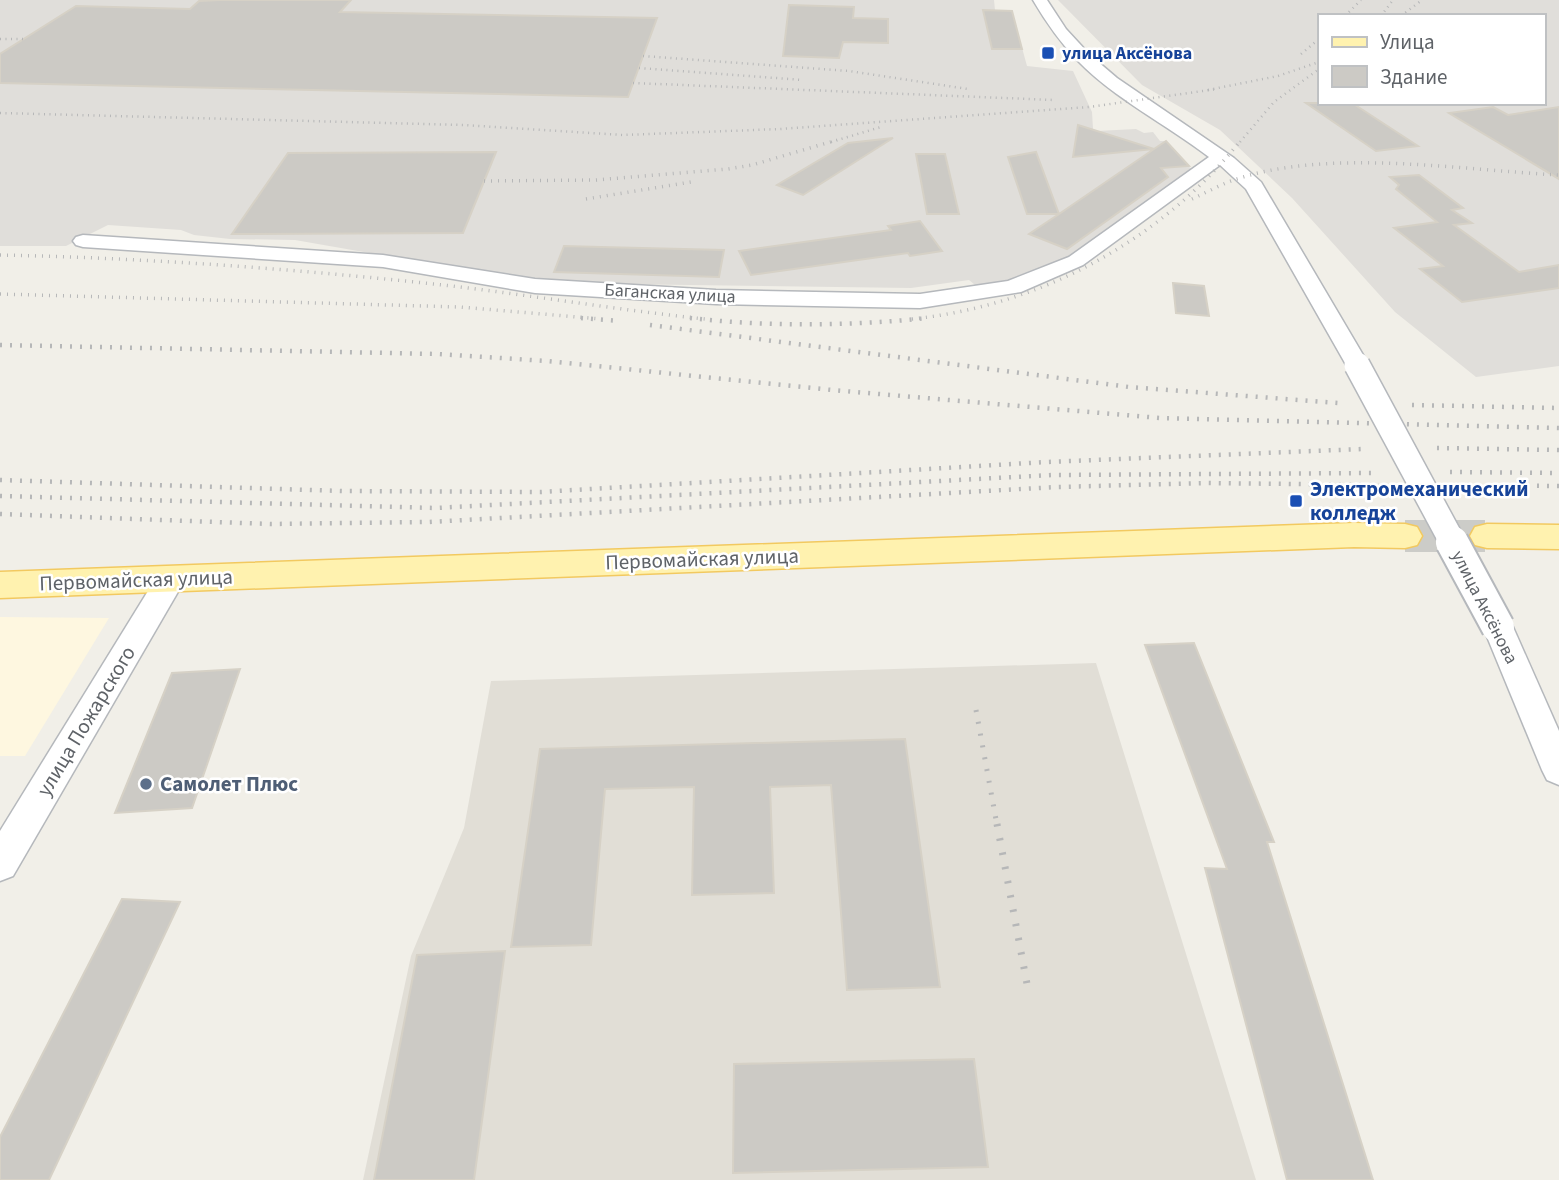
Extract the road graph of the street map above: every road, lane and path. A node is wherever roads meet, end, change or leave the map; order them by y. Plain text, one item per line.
1 (1040, 0) edge
2 (1220, 157) junction
3 (83, 240) dead end
4 (1405, 536) tunnel mouth
5 (1487, 536) tunnel mouth
6 (1559, 537) edge
7 (171, 578) junction
8 (0, 584) edge
9 (1559, 770) edge
10 (0, 864) edge

1 - 2 street, улица Аксёнова
2 - 3 street, Баганская улица
2 - 9 street, улица Аксёнова, bridge
4 - 7 main road, Первомайская улица
5 - 6 main road
7 - 8 main road, Первомайская улица
7 - 10 street, улица Пожарского

